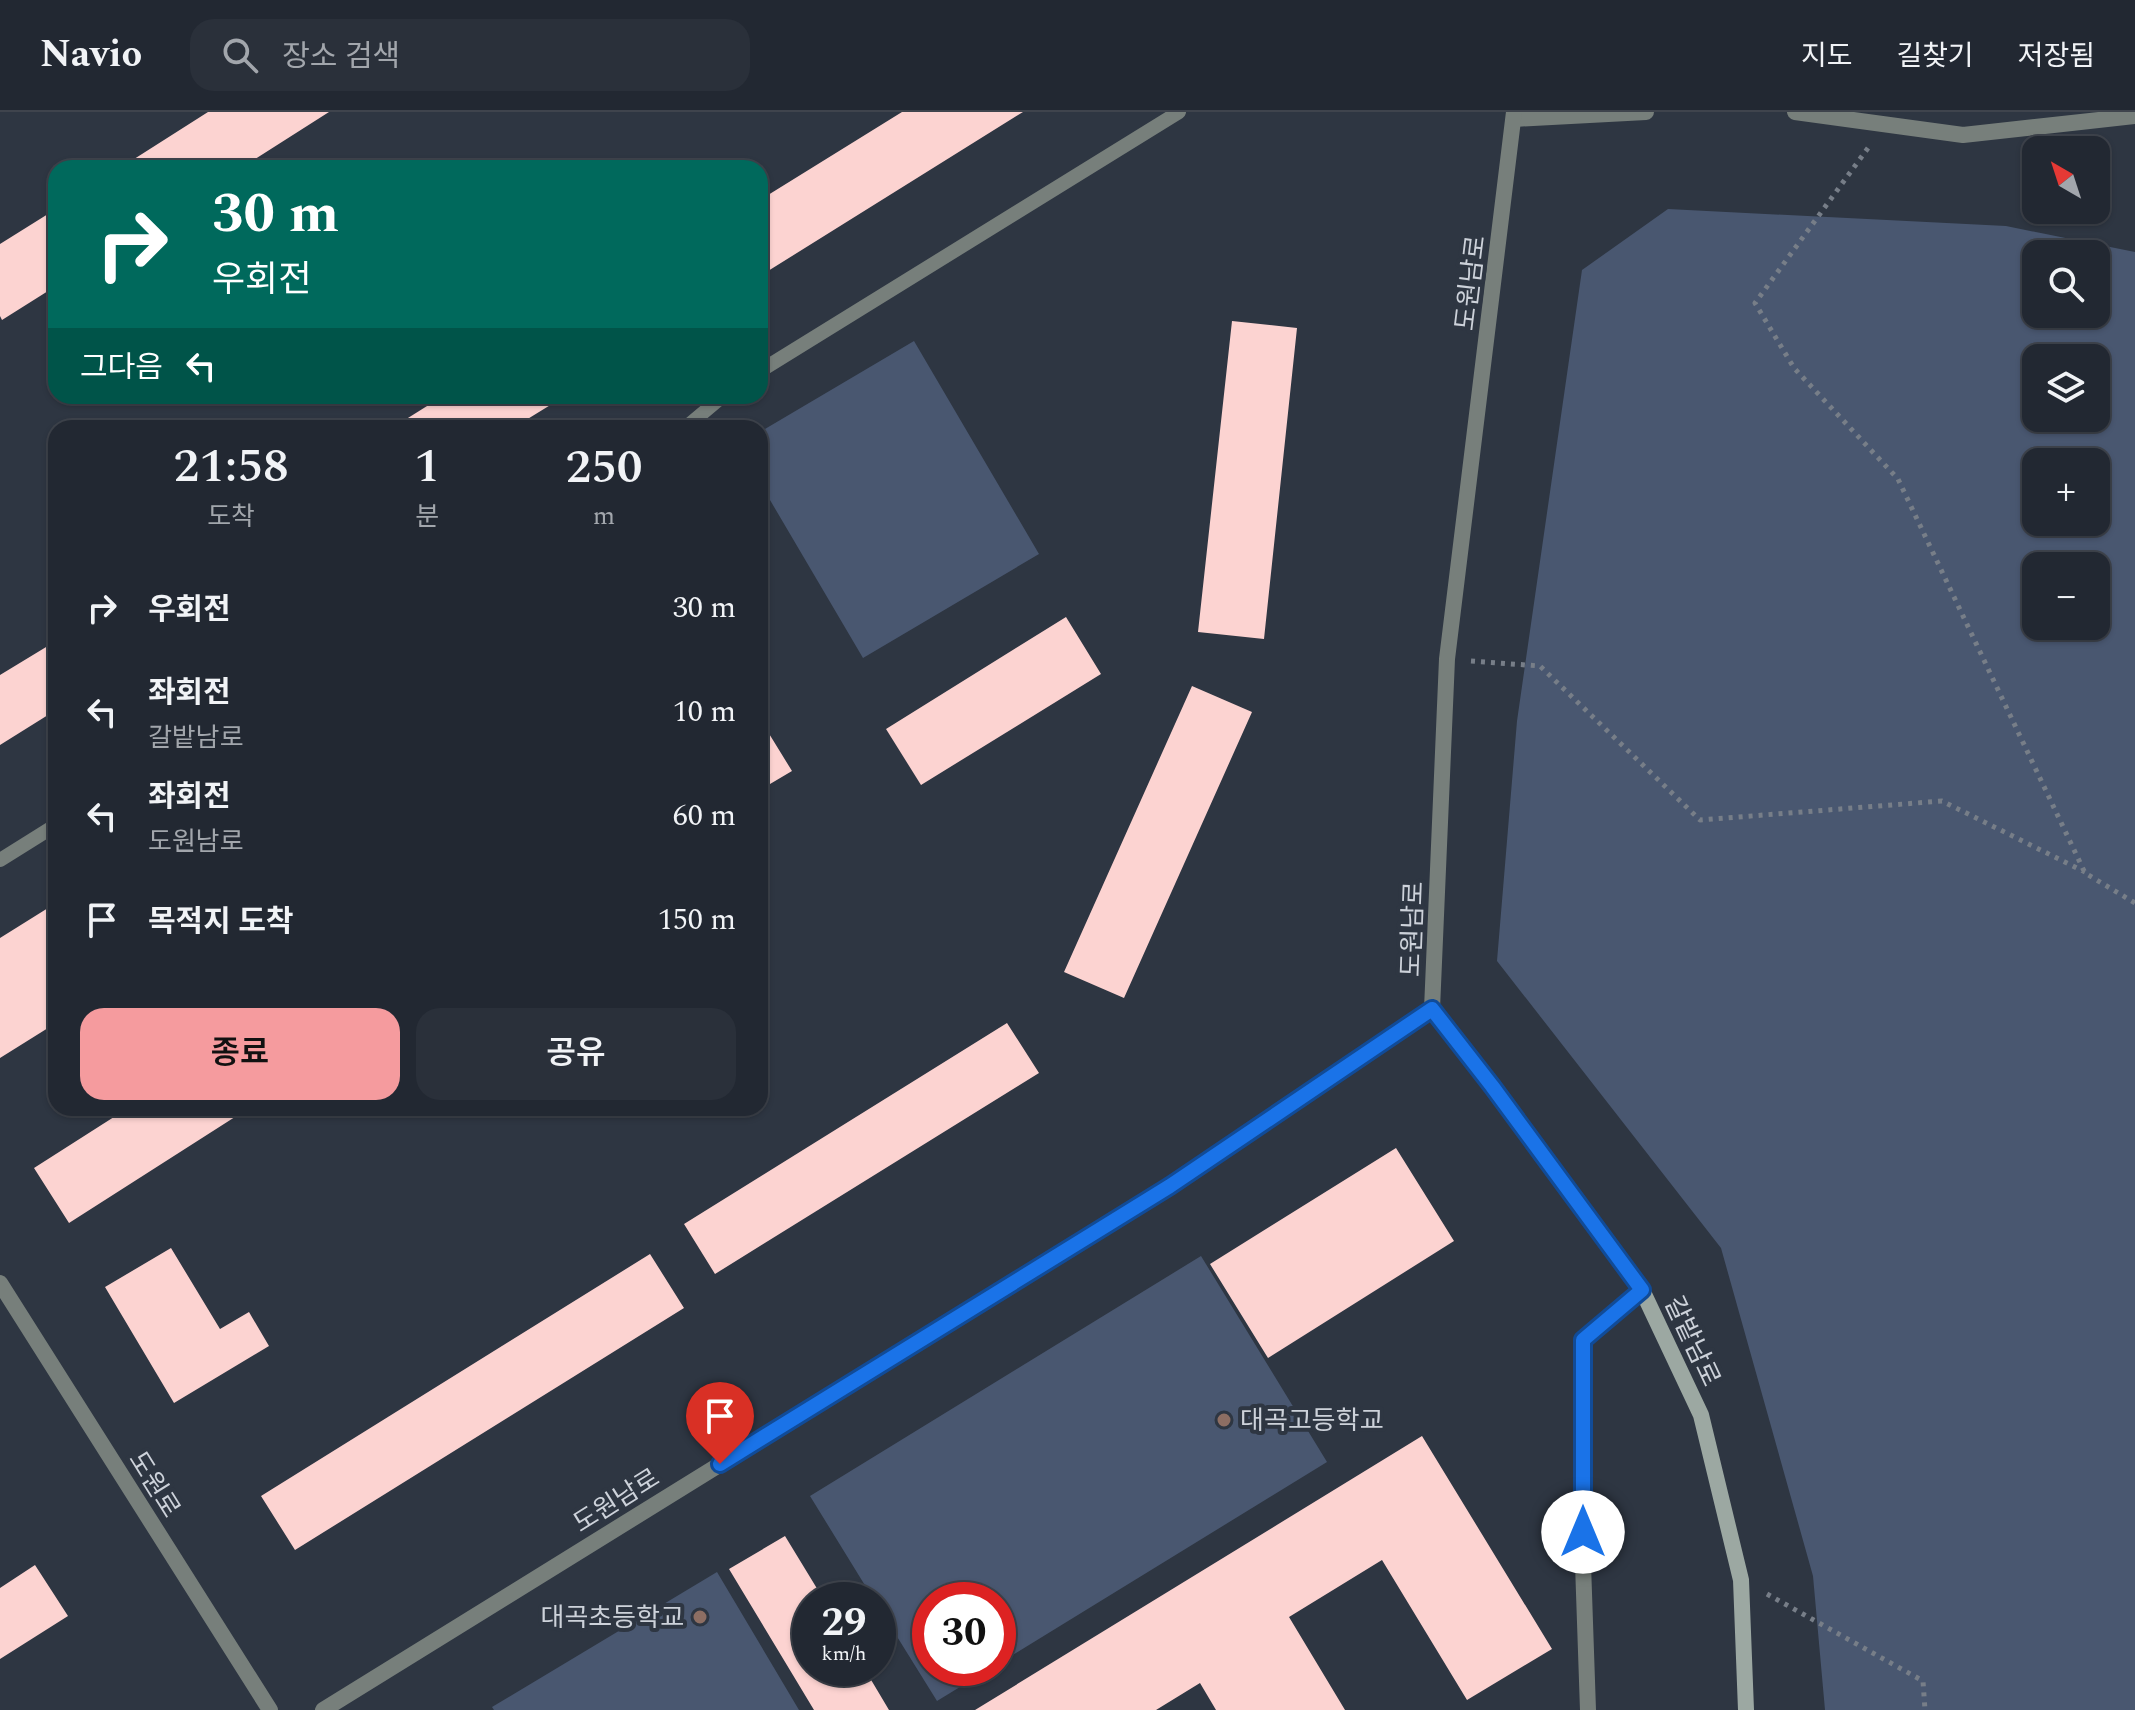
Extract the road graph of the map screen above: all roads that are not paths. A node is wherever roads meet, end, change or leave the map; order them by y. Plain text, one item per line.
1 (1179, 112) edge
2 (1646, 112) edge
3 (1795, 112) edge
4 (1514, 116) edge
5 (2135, 116) edge
6 (768, 366) edge
7 (714, 404) edge
8 (694, 420) edge
9 (48, 830) edge
10 (0, 860) edge
11 (1432, 1009) junction
12 (0, 1283) edge
13 (1642, 1290) junction
14 (270, 1710) edge
15 (323, 1710) edge
16 (1588, 1710) edge
17 (1746, 1710) edge

1 - 6 lane
2 - 4 street, 도원남로
3 - 5 street
4 - 11 street, 도원남로
7 - 8 lane
9 - 10 lane
11 - 13 main road, 갈밭남로
11 - 15 street, 도원남로
12 - 14 street, 도원로
13 - 16 street
13 - 17 main road, 갈밭남로

